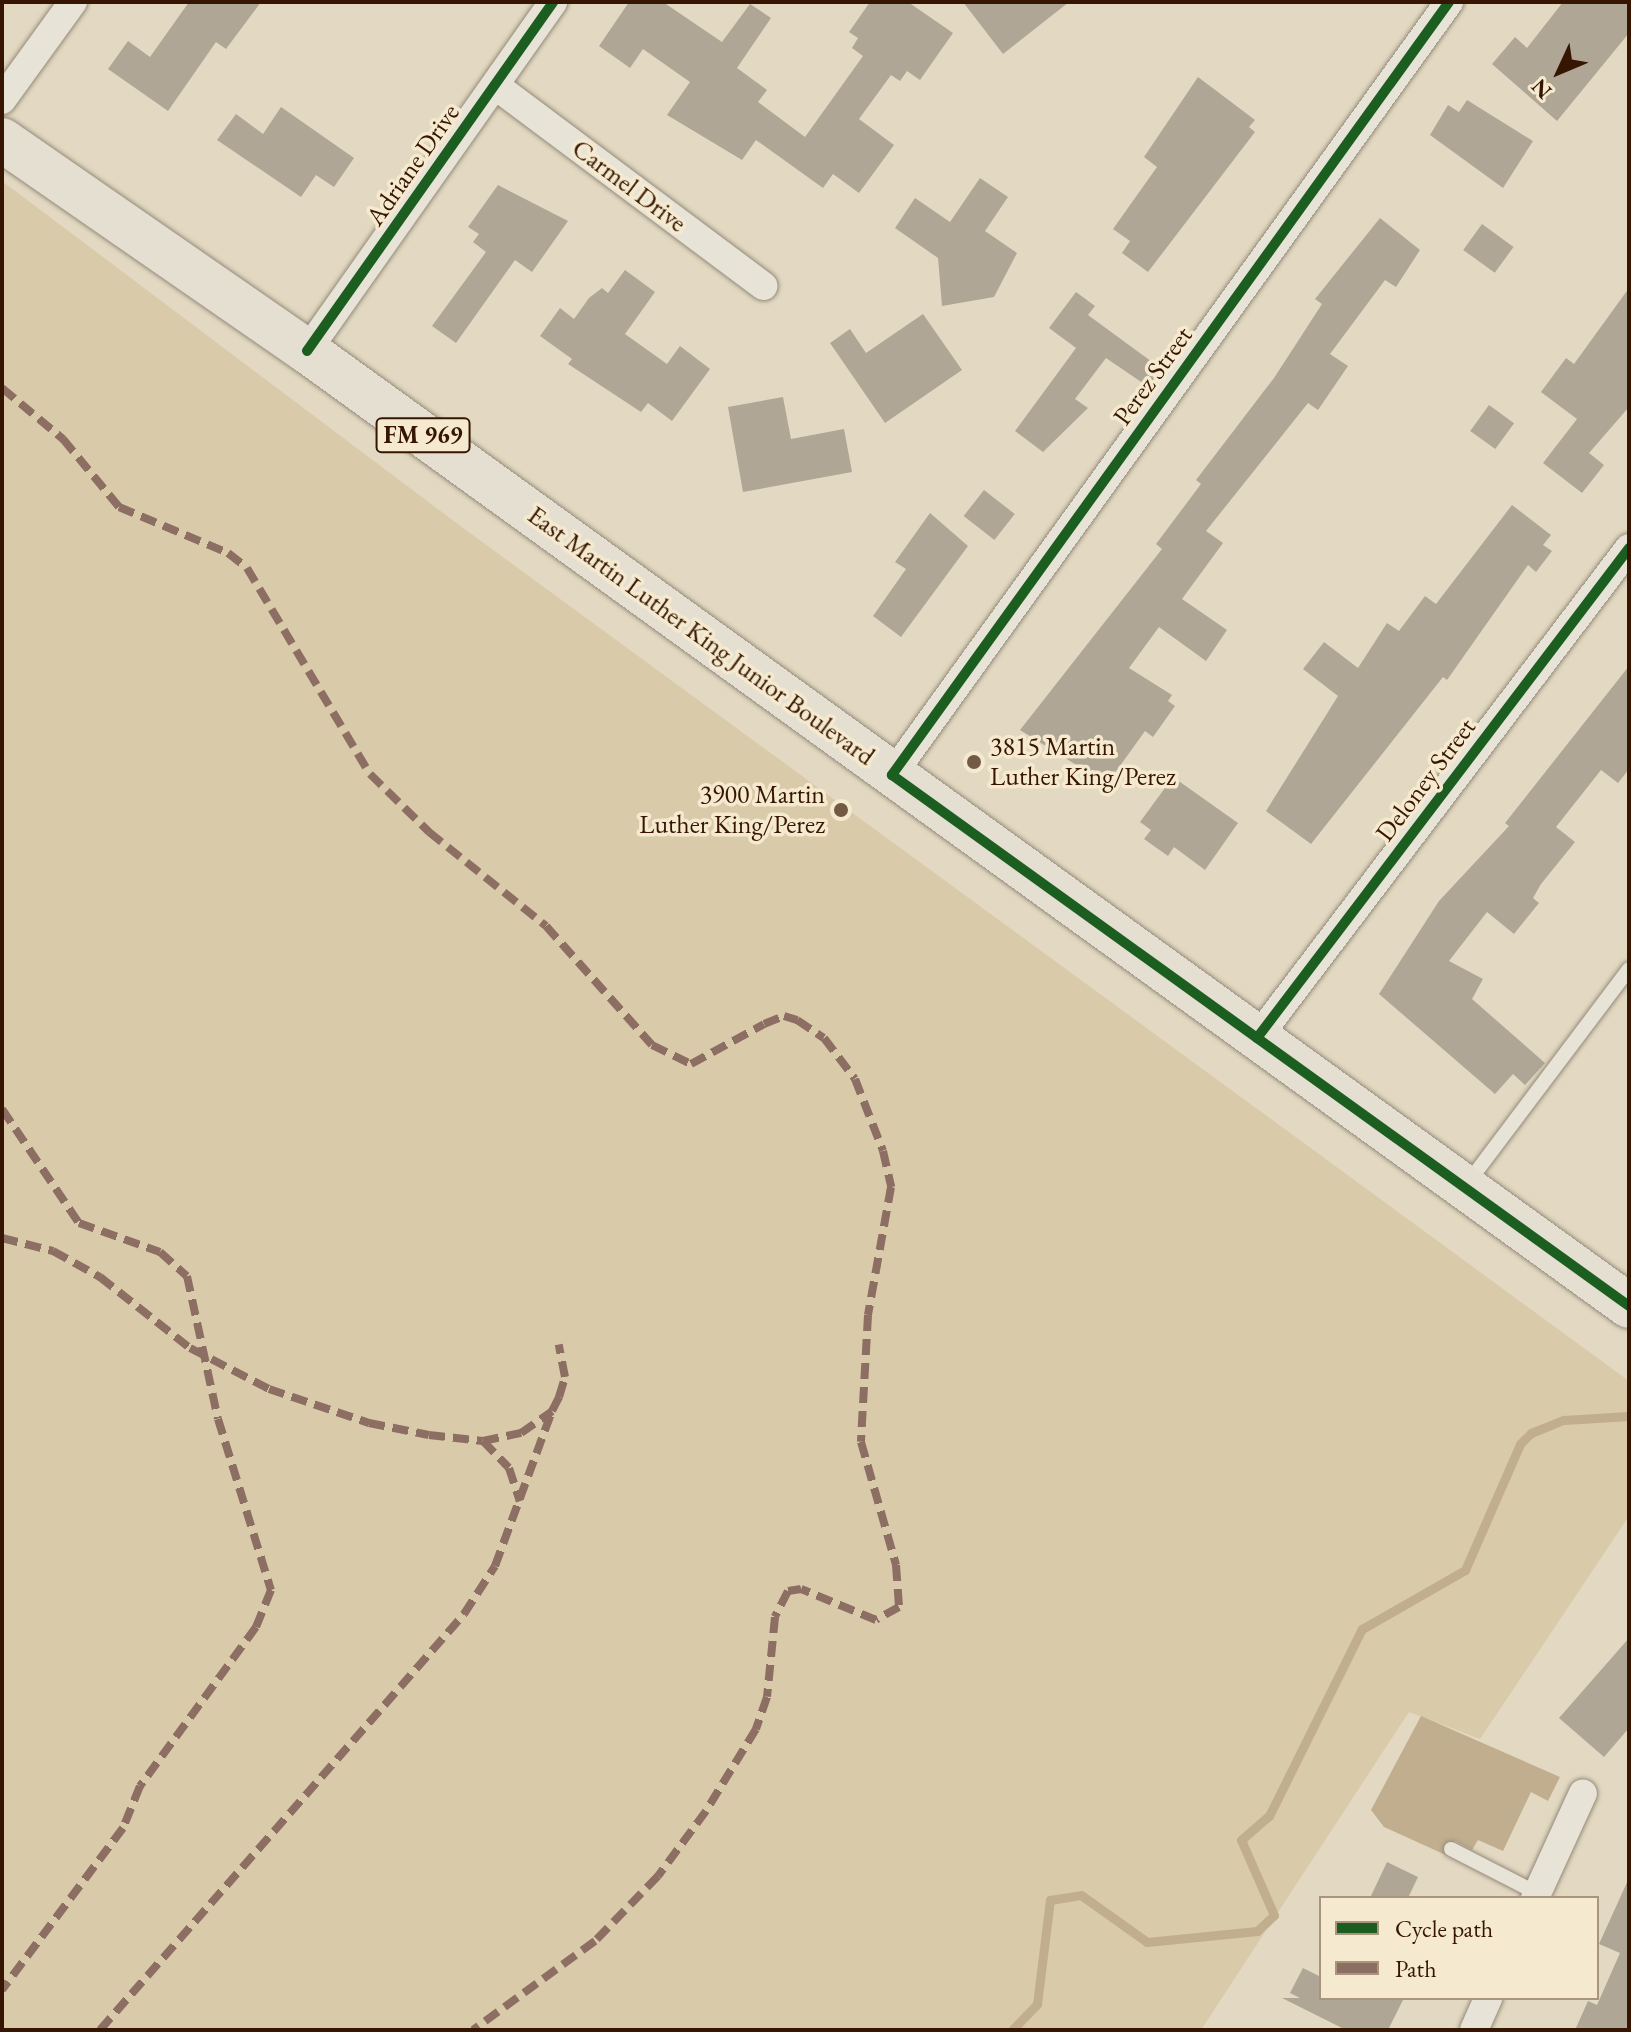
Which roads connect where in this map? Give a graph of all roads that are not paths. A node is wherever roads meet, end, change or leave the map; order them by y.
1 (73, 2) edge
2 (553, 2) edge
3 (1449, 2) edge
4 (496, 86) junction
5 (2, 100) edge
6 (2, 140) edge
7 (763, 286) dead end
8 (307, 351) junction
9 (1629, 548) edge
10 (892, 775) junction
11 (1629, 969) edge
12 (1257, 1038) junction
13 (1464, 1188) junction
14 (1629, 1306) edge
15 (1583, 1793) dead end
16 (1451, 1849) dead end
17 (1536, 1895) edge
18 (1487, 2000) edge
19 (1474, 2030) edge

1 - 5 street
2 - 4 street, Adriane Drive
3 - 10 street, Perez Street
4 - 7 street, Carmel Drive
4 - 8 street, Adriane Drive
6 - 8 main road, East Martin Luther King Junior Boulevard / FM 969
8 - 10 main road, East Martin Luther King Junior Boulevard / FM 969
9 - 12 street, Deloney Street
10 - 12 main road, East Martin Luther King Junior Boulevard / FM 969
11 - 13 lane
12 - 13 main road, East Martin Luther King Junior Boulevard / FM 969
13 - 14 main road, East Martin Luther King Junior Boulevard / FM 969
15 - 17 street
16 - 17 lane
18 - 19 street

